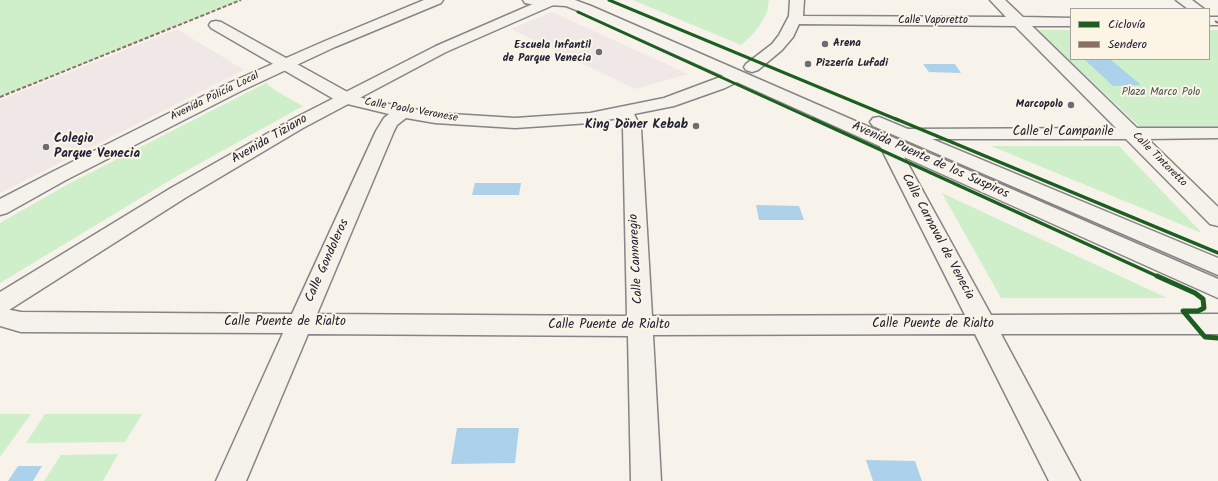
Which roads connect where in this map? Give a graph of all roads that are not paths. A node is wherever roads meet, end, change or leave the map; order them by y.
1 (436, 0) edge
2 (530, 0) edge
3 (552, 0) edge
4 (595, 0) edge
5 (797, 0) edge
6 (998, 0) edge
7 (1184, 0) edge
8 (1196, 8) edge
9 (795, 20) junction
10 (1019, 22) junction
11 (1070, 22) edge
12 (216, 25) dead end
13 (284, 64) junction
14 (744, 72) junction
15 (346, 98) junction
16 (403, 112) junction
17 (624, 112) junction
18 (1130, 132) junction
19 (1218, 133) edge
20 (897, 138) junction
21 (0, 208) edge
22 (1218, 219) edge
23 (1218, 268) edge
24 (1218, 289) edge
25 (0, 304) edge
26 (0, 317) edge
27 (300, 323) junction
28 (1218, 324) edge
29 (983, 325) junction
30 (640, 326) junction
31 (231, 481) edge
32 (646, 481) edge
33 (1065, 481) edge

1 - 13 street, Avenida Policía Local
2 - 3 street, Avenida Puente de los Suspiros
3 - 14 street, Avenida Puente de los Suspiros
3 - 15 street, Avenida Tiziano
4 - 14 street, Avenida Puente de los Suspiros
5 - 9 street
6 - 10 street, Calle Tintoretto
7 - 8 street
9 - 10 street, Calle Vaporetto
9 - 14 street, Calle Paolo Veronese
10 - 11 street, Calle Vaporetto
10 - 18 street, Calle Tintoretto
12 - 13 street, Calle Paolo Veronese
13 - 15 street, Calle Paolo Veronese
13 - 21 street, Avenida Policía Local
14 - 17 street, Calle Paolo Veronese
14 - 20 street, Avenida Puente de los Suspiros
15 - 16 street, Calle Paolo Veronese
15 - 25 street, Avenida Tiziano
16 - 17 street, Calle Paolo Veronese
16 - 27 street, Calle Gondoleros
17 - 30 street, Calle Cannaregio
18 - 19 street, Calle el Campanile
18 - 20 street, Calle el Campanile
18 - 22 street, Calle Tintoretto
20 - 23 street, Avenida Puente de los Suspiros
20 - 24 street, Avenida Puente de los Suspiros
20 - 29 street, Calle Carnaval de Venecia
26 - 27 street, Calle Puente de Rialto
27 - 30 street, Calle Puente de Rialto
27 - 31 street, Calle Gondoleros
28 - 29 street, Calle Puente de Rialto
29 - 30 street, Calle Puente de Rialto
29 - 33 street, Calle Carnaval de Venecia
30 - 32 street, Calle Cannaregio

